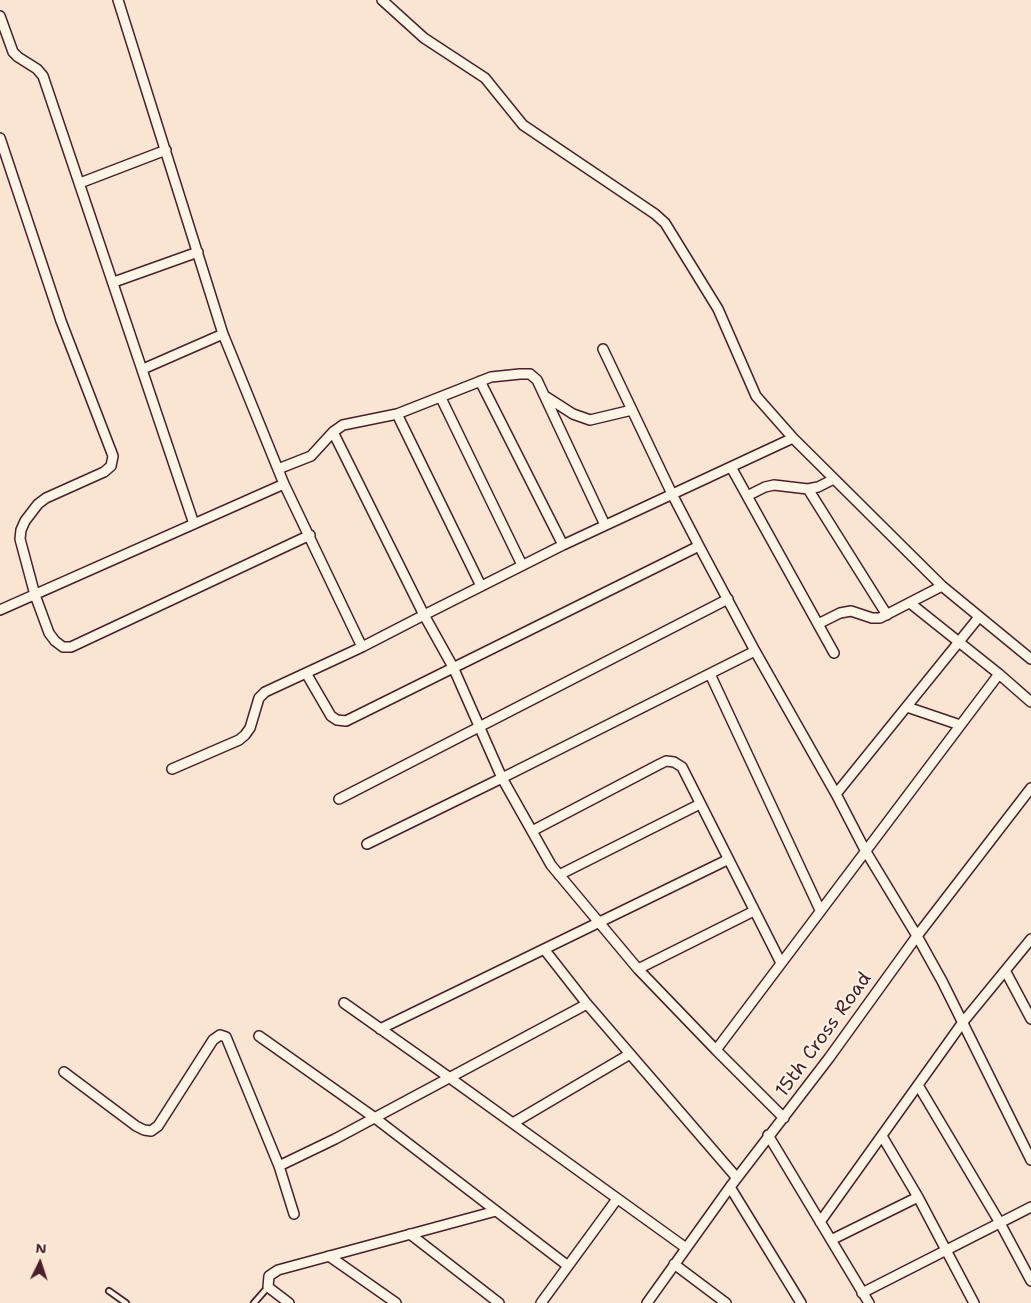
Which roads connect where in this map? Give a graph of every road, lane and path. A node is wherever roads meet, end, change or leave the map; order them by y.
1 (118, 0) edge
2 (382, 0) edge
3 (0, 16) edge
4 (0, 138) edge
5 (166, 150) junction
6 (80, 183) junction
7 (198, 252) junction
8 (114, 282) junction
9 (223, 334) junction
10 (603, 350) dead end
11 (143, 369) junction
12 (480, 381) junction
13 (544, 396) junction
14 (441, 398) junction
15 (632, 410) junction
16 (397, 414) junction
17 (333, 432) junction
18 (793, 438) junction
19 (731, 466) junction
20 (278, 469) junction
21 (834, 479) junction
22 (284, 484) junction
23 (808, 489) junction
24 (672, 494) junction
25 (748, 496) junction
26 (194, 524) junction
27 (605, 525) junction
28 (310, 535) junction
29 (563, 545) junction
30 (699, 546) junction
31 (522, 565) junction
32 (482, 586) junction
33 (942, 586) junction
34 (35, 594) junction
35 (728, 599) junction
36 (910, 603) junction
37 (0, 610) edge
38 (424, 615) junction
39 (887, 615) junction
40 (979, 617) junction
41 (818, 624) junction
42 (959, 641) junction
43 (362, 647) junction
44 (755, 651) junction
45 (834, 653) dead end
46 (1029, 655) edge
47 (453, 667) junction
48 (306, 673) junction
49 (710, 674) junction
50 (999, 674) junction
51 (1031, 702) edge
52 (907, 707) junction
53 (960, 725) junction
54 (479, 726) junction
55 (172, 769) dead end
56 (502, 778) junction
57 (1031, 788) edge
58 (836, 794) junction
59 (339, 798) dead end
60 (700, 804) junction
61 (532, 830) junction
62 (367, 844) dead end
63 (865, 850) junction
64 (727, 860) junction
65 (559, 875) junction
66 (820, 910) junction
67 (754, 911) junction
68 (599, 922) junction
69 (917, 936) junction
70 (1031, 939) edge
71 (544, 949) junction
72 (781, 963) junction
73 (638, 969) junction
74 (1006, 972) junction
75 (344, 1003) dead end
76 (587, 1004) junction
77 (1028, 1008) edge
78 (1031, 1019) edge
79 (963, 1022) junction
80 (380, 1029) junction
81 (259, 1036) dead end
82 (716, 1050) junction
83 (630, 1054) junction
84 (64, 1072) dead end
85 (450, 1078) junction
86 (918, 1085) junction
87 (375, 1118) junction
88 (784, 1118) junction
89 (513, 1123) junction
90 (768, 1136) junction
91 (882, 1136) junction
92 (1031, 1160) edge
93 (279, 1166) junction
94 (737, 1178) junction
95 (730, 1186) junction
96 (617, 1198) junction
97 (918, 1198) junction
98 (1031, 1207) edge
99 (496, 1211) junction
100 (294, 1214) dead end
101 (820, 1222) junction
102 (1000, 1222) junction
103 (410, 1234) junction
104 (831, 1240) junction
105 (686, 1248) junction
106 (945, 1250) junction
107 (329, 1256) junction
108 (674, 1264) junction
109 (568, 1266) junction
110 (1031, 1279) edge
111 (268, 1287) junction
112 (109, 1291) dead end
113 (862, 1293) junction
114 (126, 1303) edge
115 (254, 1303) edge
116 (289, 1303) edge
117 (396, 1303) edge
118 (498, 1303) edge
119 (541, 1303) edge
120 (647, 1303) edge
121 (726, 1303) edge
122 (801, 1303) edge
123 (869, 1303) edge
124 (974, 1303) edge

1 - 5 street
2 - 18 street
3 - 6 street
4 - 34 street
5 - 6 street
5 - 7 street
6 - 8 street
7 - 8 street
7 - 9 street
8 - 11 street
9 - 11 street
9 - 20 street
10 - 15 street
11 - 26 street
12 - 13 street
12 - 14 street
12 - 29 street
13 - 15 street
13 - 27 street
14 - 16 street
14 - 31 street
15 - 24 street
16 - 17 street
16 - 32 street
17 - 20 street
17 - 38 street
18 - 19 street
18 - 21 street
19 - 24 street
19 - 25 street
20 - 22 street
21 - 23 street
21 - 33 street
22 - 26 street
22 - 28 street
23 - 25 street
23 - 39 street
24 - 27 street
24 - 30 street
25 - 41 street
26 - 34 street
27 - 29 street
28 - 34 street
28 - 43 street
29 - 31 street
30 - 35 street
30 - 47 street
31 - 32 street
32 - 38 street
33 - 36 street
33 - 40 street
34 - 37 street
35 - 44 street
35 - 54 street
36 - 39 street
36 - 42 street
38 - 43 street
38 - 47 street
39 - 41 street
40 - 42 street
40 - 46 street
41 - 45 street
42 - 50 street
42 - 52 street
43 - 48 street
44 - 49 street
44 - 58 street
47 - 48 street
47 - 54 street
48 - 55 street
49 - 56 street
49 - 66 street
50 - 51 street
50 - 53 street
52 - 53 street
52 - 58 street
53 - 63 street
54 - 56 street
54 - 59 street
56 - 61 street
56 - 62 street
57 - 69 street, 15th Cross Road
58 - 63 street
60 - 61 street
60 - 64 street
60 - 65 street
61 - 65 street
63 - 66 street
63 - 69 street
64 - 67 street
64 - 68 street
65 - 68 street
66 - 72 street
67 - 72 street
67 - 73 street
68 - 71 street
68 - 73 street
69 - 79 street
69 - 88 street, 15th Cross Road
70 - 74 street
71 - 76 street
71 - 80 street
72 - 82 street
73 - 82 street
74 - 77 street
74 - 79 street
75 - 80 street
76 - 83 street
76 - 85 street
77 - 78 street
79 - 86 street
79 - 92 street
80 - 85 street
81 - 87 street
82 - 88 street
83 - 89 street
83 - 94 street
84 - 93 street
85 - 87 street
85 - 89 street
86 - 91 street
86 - 102 street
87 - 93 street
87 - 99 street
88 - 90 street, 15th Cross Road
89 - 96 street
90 - 94 street, 15th Cross Road
90 - 101 street
91 - 97 street
91 - 101 street
93 - 100 street
94 - 95 street, 15th Cross Road
95 - 105 street, 15th Cross Road
95 - 122 street
96 - 105 street
96 - 109 street
97 - 104 street
97 - 106 street
98 - 102 street
99 - 103 street
99 - 109 street
101 - 104 street
102 - 106 street
102 - 110 street
103 - 107 street
103 - 118 street
104 - 113 street
105 - 108 street, 15th Cross Road
106 - 113 street
106 - 124 street
107 - 111 street
107 - 117 street
108 - 120 street, 15th Cross Road
108 - 121 street
109 - 119 street
111 - 115 lane
111 - 116 street
112 - 114 lane
113 - 123 street

